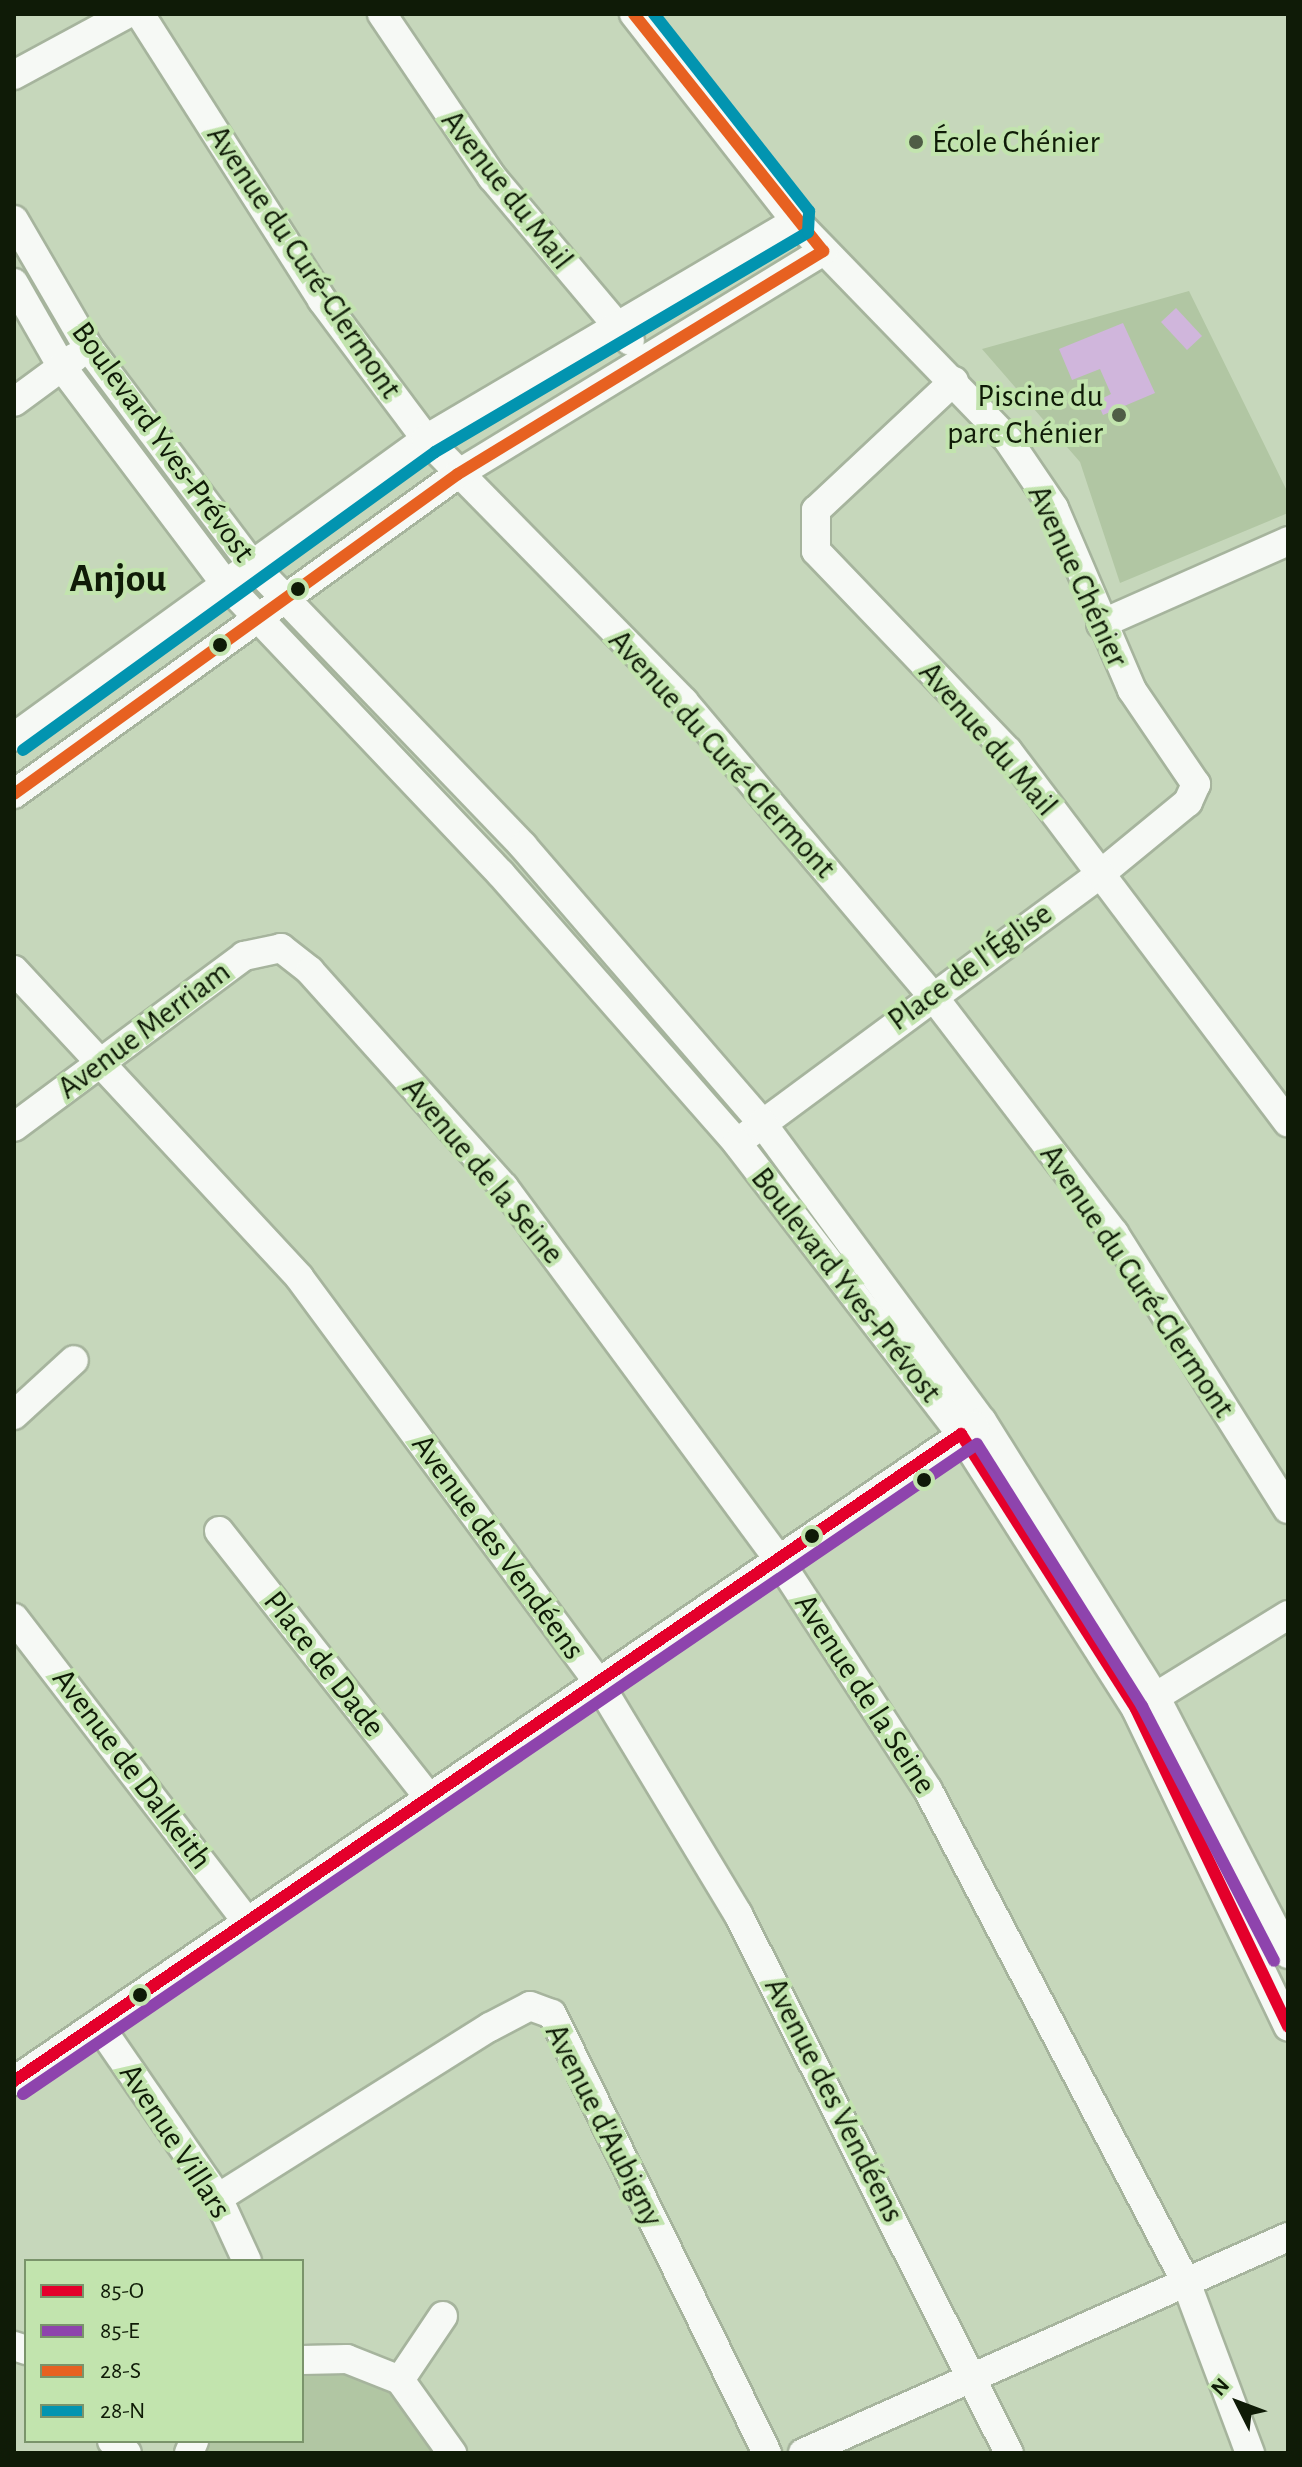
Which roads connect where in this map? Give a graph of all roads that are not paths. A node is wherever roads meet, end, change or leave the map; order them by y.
1 (127, 14) edge
2 (140, 14) edge
3 (382, 14) edge
4 (634, 14) edge
5 (14, 75) edge
6 (14, 220) edge
7 (796, 221) junction
8 (823, 251) junction
9 (14, 283) edge
10 (619, 329) junction
11 (88, 347) junction
12 (644, 357) junction
13 (62, 367) junction
14 (954, 381) junction
15 (14, 402) edge
16 (426, 439) junction
17 (458, 474) junction
18 (1288, 541) edge
19 (250, 562) junction
20 (223, 581) junction
21 (280, 597) junction
22 (254, 615) junction
23 (1101, 624) junction
24 (14, 737) edge
25 (1196, 784) joint
26 (14, 794) edge
27 (531, 856) junction
28 (1099, 875) junction
29 (506, 880) junction
30 (281, 948) joint
31 (14, 970) edge
32 (932, 995) junction
33 (105, 1060) junction
34 (1288, 1122) edge
35 (762, 1123) junction
36 (14, 1127) edge
37 (737, 1143) junction
38 (74, 1360) dead end
39 (14, 1415) edge
40 (972, 1428) junction
41 (1288, 1509) edge
42 (219, 1531) dead end
43 (778, 1559) junction
44 (1288, 1615) edge
45 (14, 1618) edge
46 (598, 1682) junction
47 (1146, 1703) junction
48 (429, 1798) junction
49 (247, 1922) junction
50 (1288, 1954) edge
51 (98, 2024) junction
52 (1288, 2026) edge
53 (14, 2081) edge
54 (218, 2198) junction
55 (1288, 2237) edge
56 (246, 2259) edge
57 (1186, 2282) junction
58 (443, 2316) dead end
59 (304, 2360) edge
60 (976, 2377) junction
61 (400, 2380) junction
62 (452, 2453) edge
63 (767, 2453) edge
64 (803, 2453) edge
65 (1009, 2453) edge
66 (1250, 2453) edge

1 - 5 street
2 - 16 street, Avenue du Curé-Clermont
3 - 10 street, Avenue du Mail
4 - 7 street, Avenue Chénier
6 - 11 street, Boulevard Yves-Prévost
7 - 8 street, Avenue Chénier
7 - 10 street
8 - 12 street
8 - 14 street, Avenue Chénier
9 - 13 street, Boulevard Yves-Prévost
10 - 12 street, Avenue du Mail
10 - 16 street
11 - 13 street
11 - 19 street, Boulevard Yves-Prévost
12 - 17 street
13 - 15 street
13 - 20 street, Boulevard Yves-Prévost
14 - 23 street, Avenue Chénier
14 - 28 street, Avenue du Mail
16 - 17 street, Avenue du Curé-Clermont
16 - 19 street
17 - 21 street
17 - 32 street, Avenue du Curé-Clermont
18 - 23 street
19 - 20 street
19 - 21 street, Boulevard Yves-Prévost
20 - 22 street, Boulevard Yves-Prévost
20 - 24 street
21 - 22 street
21 - 27 street, Boulevard Yves-Prévost
22 - 26 street
22 - 29 street, Boulevard Yves-Prévost
23 - 25 street, Avenue Chénier
25 - 28 street, Place de l'Église
27 - 29 street
27 - 35 street, Boulevard Yves-Prévost
28 - 32 street, Place de l'Église
28 - 34 street, Avenue du Mail
29 - 37 street, Boulevard Yves-Prévost
30 - 33 street, Avenue Merriam
30 - 43 street, Avenue de la Seine
31 - 33 street, Avenue des Vendéens
32 - 35 street, Place de l'Église
32 - 41 street, Avenue du Curé-Clermont
33 - 36 street, Avenue Merriam
33 - 46 street, Avenue des Vendéens
35 - 37 street, Place de l'Église
35 - 40 street, Boulevard Yves-Prévost
37 - 40 street, Boulevard Yves-Prévost
38 - 39 street
40 - 43 street
40 - 47 street, Boulevard Yves-Prévost
42 - 48 street, Place de Dade
43 - 46 street
43 - 57 street, Avenue de la Seine
44 - 47 street
45 - 49 street, Avenue de Dalkeith
46 - 48 street
46 - 60 street, Avenue des Vendéens
47 - 50 street, Boulevard Yves-Prévost
47 - 52 street, Boulevard Yves-Prévost
48 - 49 street
49 - 51 street
51 - 53 street
51 - 54 street, Avenue Villars
54 - 56 street, Avenue Villars
54 - 63 street, Avenue d'Aubigny
55 - 57 street
57 - 60 street
57 - 66 street, Avenue de la Seine
58 - 61 street
59 - 61 street
60 - 64 street
60 - 65 street, Avenue des Vendéens
61 - 62 street

